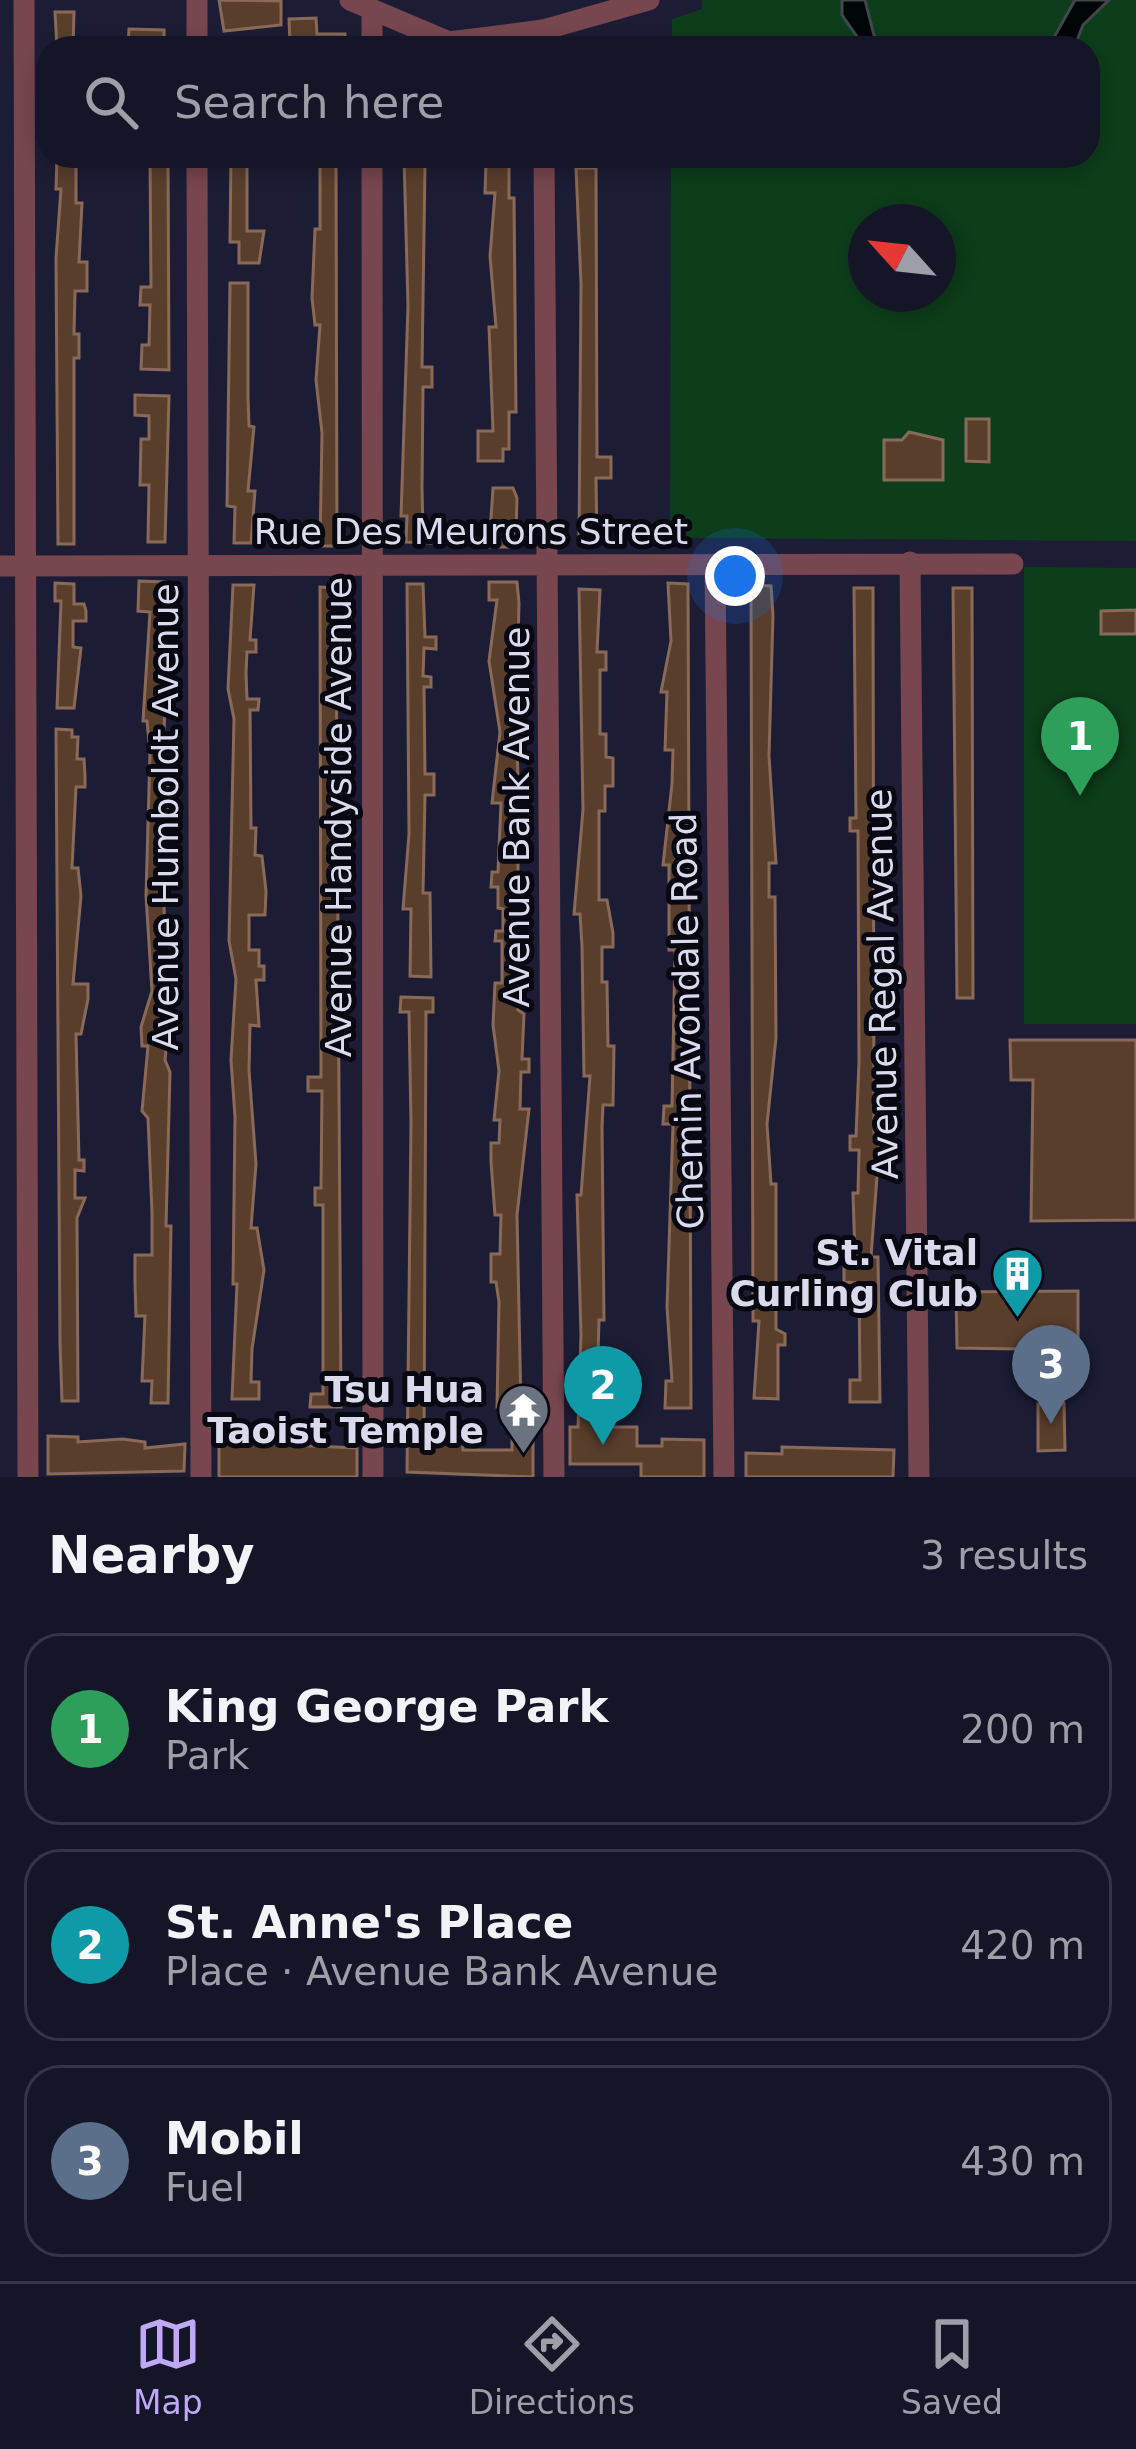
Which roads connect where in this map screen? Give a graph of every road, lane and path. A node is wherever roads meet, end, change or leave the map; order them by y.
1 (24, 0) edge
2 (197, 0) edge
3 (350, 0) edge
4 (650, 0) edge
5 (372, 11) junction
6 (197, 36) edge
7 (372, 36) edge
8 (434, 36) edge
9 (551, 36) edge
10 (197, 168) edge
11 (372, 168) edge
12 (544, 168) edge
13 (548, 562) junction
14 (910, 562) junction
15 (197, 564) junction
16 (370, 564) junction
17 (716, 564) junction
18 (1013, 564) dead end
19 (0, 566) edge
20 (28, 567) junction
21 (28, 1477) edge
22 (201, 1477) edge
23 (373, 1477) edge
24 (554, 1477) edge
25 (724, 1477) edge
26 (920, 1477) edge

1 - 20 street
2 - 6 street
3 - 5 street
4 - 9 street
5 - 7 street
5 - 8 street
10 - 15 street, Avenue Humboldt Avenue
11 - 16 street, Avenue Handyside Avenue
12 - 13 street, Avenue Bank Avenue
13 - 16 street, Rue Des Meurons Street
13 - 17 street, Rue Des Meurons Street
13 - 24 street, Avenue Bank Avenue
14 - 17 street, Rue Des Meurons Street
14 - 18 street, Rue Des Meurons Street
14 - 26 street, Avenue Regal Avenue
15 - 16 street, Rue Des Meurons Street
15 - 20 street, Rue Des Meurons Street
15 - 22 street, Avenue Humboldt Avenue
16 - 23 street, Avenue Handyside Avenue
17 - 25 street, Chemin Avondale Road
19 - 20 street, Rue Des Meurons Street
20 - 21 street

